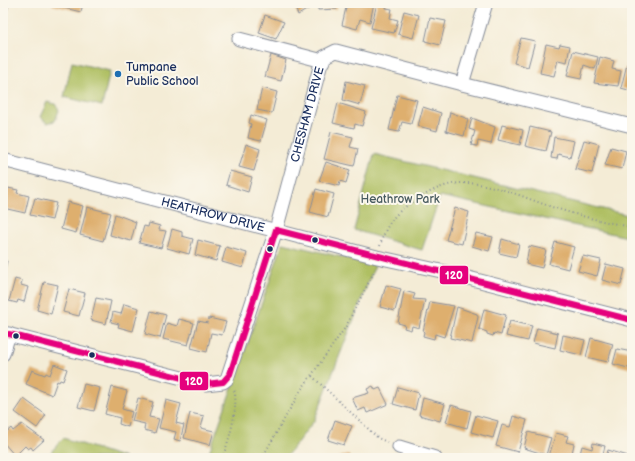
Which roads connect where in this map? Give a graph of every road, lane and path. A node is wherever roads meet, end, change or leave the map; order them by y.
1 (486, 3) edge
2 (239, 39) dead end
3 (323, 60) junction
4 (462, 84) junction
5 (632, 126) edge
6 (3, 160) edge
7 (276, 230) junction
8 (632, 320) edge
9 (6, 334) edge
10 (3, 354) edge
11 (312, 376) dead end
12 (225, 380) junction
13 (399, 447) joint
14 (222, 458) edge
15 (435, 458) edge

1 - 4 street
2 - 3 street
3 - 4 street, CHESHAM DRIVE
3 - 7 street, CHESHAM DRIVE
4 - 5 street, CHESHAM DRIVE
6 - 7 street, HEATHROW DRIVE
7 - 8 street, HEATHROW DRIVE
7 - 12 street, CHESHAM DRIVE
9 - 10 street
9 - 12 street
11 - 13 path
12 - 14 path
13 - 15 street

